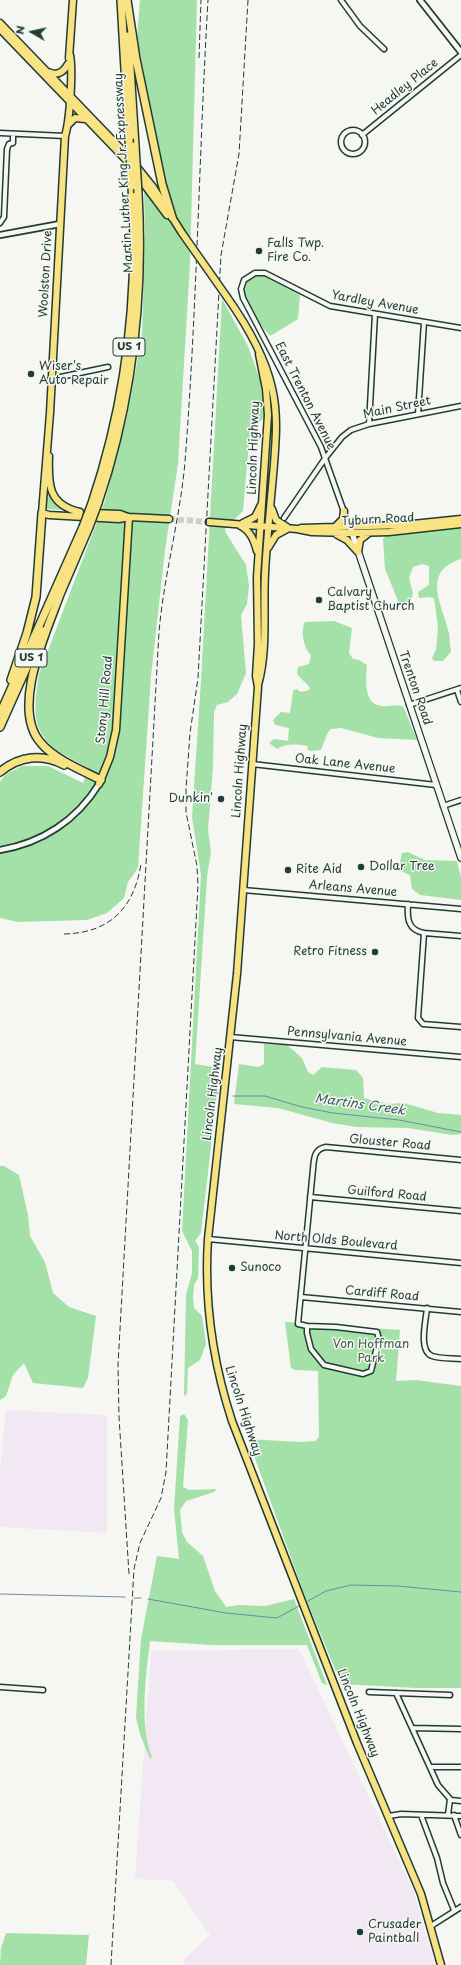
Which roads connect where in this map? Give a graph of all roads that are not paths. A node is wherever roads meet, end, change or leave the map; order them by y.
1 (73, 0) edge
2 (121, 0) edge
3 (127, 0) edge
4 (341, 0) edge
5 (420, 0) edge
6 (0, 23) edge
7 (0, 29) edge
8 (384, 48) dead end
9 (461, 52) edge
10 (70, 55) junction
11 (461, 55) edge
12 (68, 64) junction
13 (46, 71) junction
14 (68, 96) junction
15 (87, 120) junction
16 (67, 128) junction
17 (0, 133) edge
18 (13, 134) junction
19 (362, 134) junction
20 (65, 136) junction
21 (172, 217) junction
22 (0, 223) edge
23 (60, 224) junction
24 (182, 233) junction
25 (0, 235) edge
26 (246, 278) joint
27 (375, 314) junction
28 (424, 322) junction
29 (461, 328) edge
30 (259, 354) junction
31 (108, 367) dead end
32 (51, 379) junction
33 (461, 406) edge
34 (50, 413) junction
35 (418, 414) junction
36 (369, 424) junction
37 (326, 457) junction
38 (263, 500) junction
39 (95, 503) junction
40 (271, 505) junction
41 (344, 509) junction
42 (80, 512) junction
43 (42, 513) junction
44 (129, 517) junction
45 (284, 518) dead end
46 (169, 519) tunnel mouth
47 (461, 519) edge
48 (209, 522) tunnel mouth
49 (238, 524) junction
50 (461, 524) edge
51 (261, 526) junction
52 (335, 526) junction
53 (349, 526) junction
54 (86, 527) junction
55 (268, 527) junction
56 (290, 528) junction
57 (297, 529) junction
58 (330, 533) junction
59 (352, 533) junction
60 (369, 533) junction
61 (358, 552) junction
62 (267, 553) junction
63 (258, 557) junction
64 (62, 588) junction
65 (258, 688) junction
66 (459, 689) edge
67 (461, 702) edge
68 (409, 705) junction
69 (0, 712) edge
70 (0, 727) edge
71 (252, 764) junction
72 (0, 772) edge
73 (100, 782) junction
74 (436, 785) junction
75 (461, 800) edge
76 (444, 806) junction
77 (0, 850) edge
78 (461, 858) edge
79 (243, 890) junction
80 (408, 904) junction
81 (461, 909) edge
82 (424, 934) junction
83 (461, 936) edge
84 (461, 1027) edge
85 (230, 1038) junction
86 (461, 1057) edge
87 (461, 1160) edge
88 (310, 1197) junction
89 (461, 1211) edge
90 (208, 1239) junction
91 (306, 1248) junction
92 (461, 1263) edge
93 (301, 1297) junction
94 (427, 1308) junction
95 (461, 1312) edge
96 (308, 1326) junction
97 (461, 1359) edge
98 (0, 1688) edge
99 (44, 1690) dead end
100 (368, 1692) dead end
101 (396, 1693) junction
102 (450, 1695) dead end
103 (412, 1728) junction
104 (461, 1730) edge
105 (430, 1766) junction
106 (461, 1767) edge
107 (450, 1799) junction
108 (461, 1801) edge
109 (421, 1815) junction
110 (448, 1815) junction
111 (454, 1815) junction
112 (389, 1816) junction
113 (461, 1816) edge
114 (461, 1835) edge
115 (461, 1907) edge
116 (454, 1910) junction
117 (431, 1926) junction
118 (441, 1965) edge

1 - 10 main road
2 - 39 highway, Martin Luther King Jr. Expressway / US 1, bridge
3 - 21 highway
3 - 39 highway, Martin Luther King Jr. Expressway / US 1, bridge
4 - 8 street
5 - 9 street
6 - 13 main road
7 - 14 main road
10 - 12 main road
10 - 14 main road
11 - 19 street, Headley Place
12 - 13 main road
12 - 14 main road
13 - 14 main road
14 - 15 main road, Lincoln Highway
14 - 16 main road, Woolston Drive
14 - 20 main road, Woolston Drive
14 - 21 main road, Lincoln Highway
15 - 16 main road
15 - 24 main road, Lincoln Highway
16 - 20 main road, Woolston Drive
17 - 18 street
18 - 20 street
18 - 22 street
19 - 19 street
20 - 23 main road, Woolston Drive
21 - 24 main road, Lincoln Highway
23 - 25 street
23 - 32 main road, Woolston Drive
24 - 30 main road, Lincoln Highway, bridge
26 - 27 street, Yardley Avenue
26 - 37 street, East Trenton Avenue
27 - 28 street, Yardley Avenue
27 - 36 street
28 - 29 street, Yardley Avenue
28 - 35 street
30 - 38 main road, Lincoln Highway
30 - 40 main road, Lincoln Highway
31 - 32 street
32 - 34 main road, Woolston Drive
33 - 35 street, Main Street
34 - 42 main road, Woolston Drive
34 - 43 main road, Woolston Drive
35 - 36 street, Main Street
36 - 37 street, Main Street
37 - 41 street, East Trenton Avenue
37 - 45 street, Main Street
38 - 49 main road
38 - 51 main road, Lincoln Highway
39 - 54 highway, Martin Luther King Jr. Expressway / US 1, bridge
40 - 55 main road, Lincoln Highway
40 - 56 main road
41 - 52 main road
41 - 53 street, East Trenton Avenue
42 - 43 main road, Woolston Drive
42 - 44 main road, Woolston Drive
43 - 44 main road, Woolston Drive
43 - 69 highway
44 - 46 main road, Woolston Drive
44 - 73 main road, Stony Hill Road
47 - 53 main road, Tyburn Road
48 - 49 main road
49 - 51 main road
49 - 63 main road
50 - 60 main road, Tyburn Road
51 - 55 main road, Tyburn Road
51 - 63 main road, Lincoln Highway
52 - 53 main road, Tyburn Road
52 - 57 main road, Tyburn Road
53 - 59 main road, Trenton Road
54 - 64 highway, Martin Luther King Jr. Expressway / US 1
54 - 69 highway, Martin Luther King Jr. Expressway / US 1
55 - 56 main road, Tyburn Road
55 - 62 main road, Lincoln Highway
56 - 57 main road, Tyburn Road
56 - 62 main road
57 - 58 main road, Tyburn Road
58 - 59 main road, Tyburn Road
58 - 61 main road
59 - 60 main road, Tyburn Road
59 - 61 main road, Trenton Road
60 - 61 main road
61 - 68 main road, Trenton Road
62 - 65 main road, Lincoln Highway
63 - 65 main road, Lincoln Highway
64 - 70 highway, Martin Luther King Jr. Expressway / US 1
64 - 73 highway
65 - 71 main road, Lincoln Highway
66 - 67 street
66 - 68 street
68 - 74 main road, Trenton Road
71 - 74 street, Oak Lane Avenue
71 - 79 main road, Lincoln Highway
72 - 73 highway
73 - 77 street, Stony Hill Road
74 - 76 main road, Trenton Road
75 - 76 street
76 - 78 main road, Trenton Road
79 - 80 street, Arleans Avenue
79 - 85 main road, Lincoln Highway
80 - 81 street, Arleans Avenue
80 - 82 street
82 - 83 street
82 - 84 street
85 - 86 street, Pennsylvania Avenue
85 - 90 main road, Lincoln Highway
87 - 88 street, Glouster Road
88 - 89 street, Guilford Road
88 - 91 street
90 - 91 street, North Olds Boulevard
90 - 112 main road, Lincoln Highway
91 - 92 street, North Olds Boulevard
91 - 93 street
93 - 94 street, Cardiff Road
93 - 96 street
94 - 95 street, Cardiff Road
94 - 97 street
96 - 96 street
98 - 99 street
100 - 101 street
101 - 102 street
101 - 103 street
103 - 104 street
103 - 105 street
105 - 106 street
105 - 107 street
107 - 108 street
107 - 110 street
109 - 110 street
109 - 112 street
109 - 116 street
110 - 111 street
111 - 113 street
111 - 114 street
112 - 117 main road, Lincoln Highway
115 - 116 street
116 - 117 street
117 - 118 main road, Lincoln Highway

